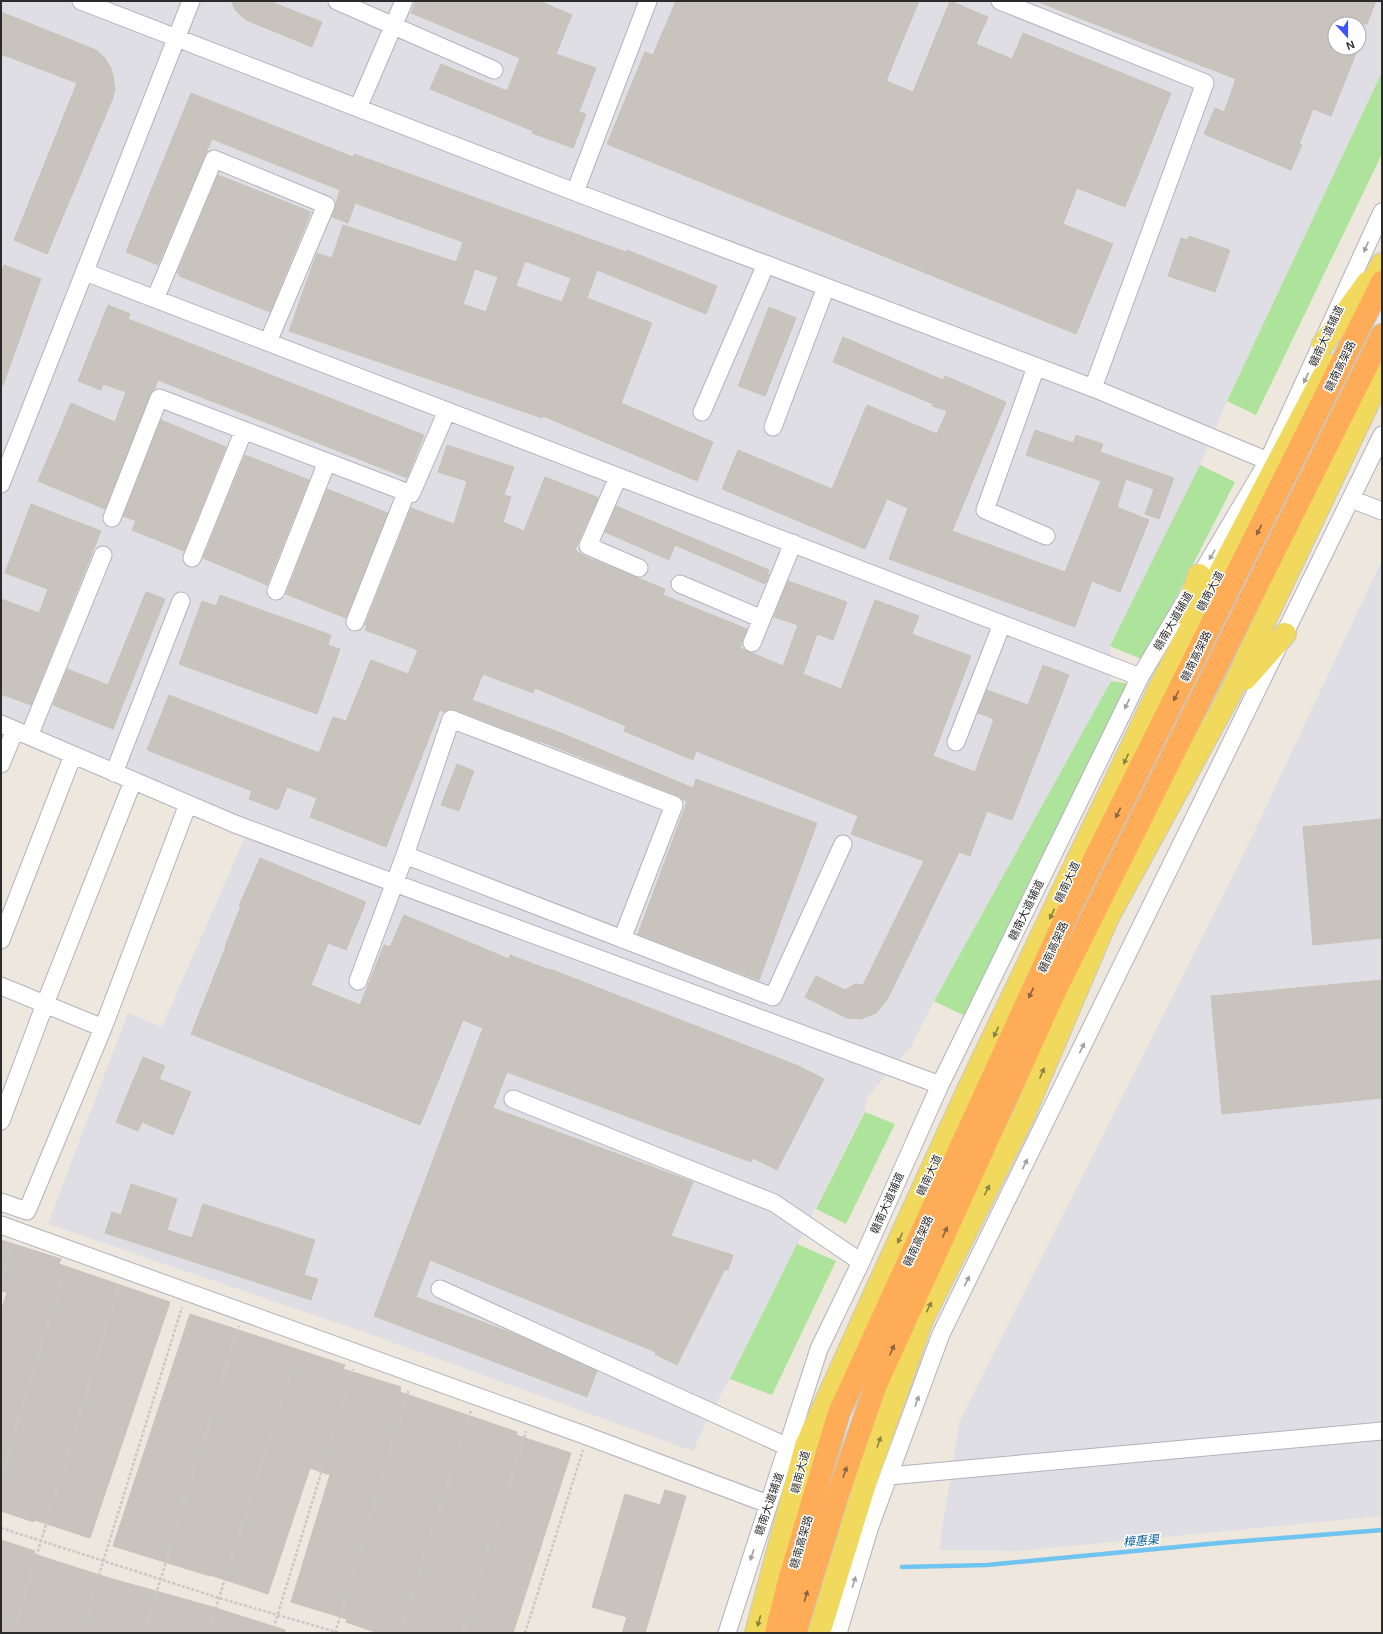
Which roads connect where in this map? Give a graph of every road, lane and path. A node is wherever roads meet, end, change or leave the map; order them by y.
1 (81, 1) edge
2 (191, 1) edge
3 (337, 1) edge
4 (404, 1) edge
5 (648, 1) edge
6 (1000, 1) edge
7 (394, 25) junction
8 (177, 37) junction
9 (494, 70) dead end
10 (358, 108) junction
11 (575, 192) junction
12 (1382, 212) edge
13 (766, 264) junction
14 (1382, 264) edge
15 (85, 272) junction
16 (1382, 282) edge
17 (826, 287) junction
18 (155, 299) junction
19 (1382, 335) edge
20 (268, 342) junction
21 (1322, 344) junction
22 (1036, 367) junction
23 (1382, 374) edge
24 (1093, 388) junction
25 (447, 411) junction
26 (702, 412) dead end
27 (773, 427) dead end
28 (244, 430) junction
29 (1382, 434) edge
30 (1268, 461) junction
31 (327, 462) junction
32 (618, 477) junction
33 (1, 484) edge
34 (406, 493) junction
35 (1351, 499) junction
36 (1382, 511) edge
37 (112, 518) dead end
38 (1046, 536) dead end
39 (793, 543) junction
40 (103, 555) dead end
41 (192, 558) dead end
42 (639, 568) dead end
43 (1200, 575) junction
44 (680, 584) dead end
45 (276, 591) dead end
46 (181, 601) dead end
47 (762, 619) junction
48 (355, 622) dead end
49 (1002, 624) junction
50 (1285, 634) junction
51 (752, 643) dead end
52 (1140, 677) junction
53 (1162, 683) junction
54 (1228, 698) junction
55 (15, 730) edge
56 (956, 742) dead end
57 (73, 755) junction
58 (1, 764) edge
59 (114, 773) junction
60 (133, 781) junction
61 (188, 804) junction
62 (843, 844) dead end
63 (405, 855) junction
64 (395, 884) junction
65 (622, 939) junction
66 (1, 940) edge
67 (358, 981) dead end
68 (1, 986) edge
69 (45, 1004) junction
70 (103, 1028) junction
71 (940, 1085) junction
72 (513, 1099) dead end
73 (1, 1121) edge
74 (1, 1202) edge
75 (9, 1227) edge
76 (71, 1250) junction
77 (861, 1262) junction
78 (123, 1269) junction
79 (1, 1280) edge
80 (440, 1289) dead end
81 (186, 1291) junction
82 (243, 1312) junction
83 (302, 1333) junction
84 (358, 1353) junction
85 (414, 1374) junction
86 (476, 1396) junction
87 (531, 1416) junction
88 (1382, 1431) edge
89 (587, 1436) junction
90 (788, 1447) junction
91 (889, 1476) junction
92 (1, 1479) edge
93 (768, 1504) junction
94 (1, 1528) edge
95 (860, 1531) junction
96 (42, 1540) junction
97 (103, 1561) junction
98 (161, 1579) junction
99 (219, 1598) junction
100 (277, 1615) junction
101 (335, 1632) edge
102 (13, 1633) edge
103 (81, 1633) edge
104 (144, 1633) edge
105 (208, 1633) edge
106 (272, 1633) edge
107 (340, 1633) edge
108 (400, 1633) edge
109 (462, 1633) edge
110 (525, 1633) edge
111 (727, 1633) edge
112 (756, 1633) edge
113 (776, 1633) edge
114 (795, 1633) edge
115 (819, 1633) edge
116 (838, 1633) edge

1 - 8 street
2 - 8 street
3 - 7 street
4 - 7 street
5 - 11 street
6 - 24 street
7 - 9 street
7 - 10 street
8 - 10 street
8 - 15 street
10 - 11 street
11 - 13 street
12 -> 21 street, 赣南大道辅道
13 - 17 street
13 - 26 street
14 - 21 main road
14 - 53 main road, 赣南大道
15 - 18 street
15 - 33 street
16 -> 113 highway, 赣南高架路
17 - 22 street
17 - 27 street
18 - 20 street
18 - 20 street
114 -> 19 highway, 赣南高架路
20 - 25 street
21 -> 30 street, 赣南大道辅道
22 - 24 street
22 - 38 street
23 - 54 main road
24 - 30 street
25 - 32 street
25 - 34 street
28 - 31 street
28 - 37 street
28 - 41 street
29 - 35 street
30 -> 43 street, 赣南大道辅道
31 - 34 street
31 - 45 street
32 - 39 street
32 - 42 street
34 - 48 street
35 - 36 street
35 - 50 street
39 - 47 street
39 - 49 street
40 - 55 street
43 - 52 street, 赣南大道辅道
43 - 53 main road
44 - 47 street
46 - 59 street
47 - 51 street
49 - 52 street
49 - 56 street
50 - 54 main road
91 -> 50 street
52 -> 71 street, 赣南大道辅道
53 -> 112 main road, 赣南大道
95 -> 54 main road
55 - 57 street
55 - 58 street
57 - 59 street
57 - 66 street
59 - 60 street
60 - 61 street
60 - 69 street
61 - 64 street
61 - 70 street
62 - 65 street
63 - 64 street
63 - 65 street
63 - 65 street
64 - 67 street
64 - 71 street
68 - 69 street
69 - 70 street
69 - 73 street
70 - 74 street
71 - 77 street, 赣南大道辅道
72 - 77 street
75 - 76 street
75 - 79 path
76 - 78 street
76 - 92 path
77 - 90 street, 赣南大道辅道
78 - 81 street
78 - 96 path
80 - 90 street
81 - 82 street
81 - 97 path
82 - 83 street
82 - 98 path
83 - 84 street
83 - 99 path
84 - 85 street
84 - 100 path
85 - 86 street
85 - 101 path
86 - 87 street
86 - 108 path
87 - 89 street
87 - 109 path
88 - 91 street
89 - 93 street
89 - 110 path
90 - 93 street, 赣南大道辅道
91 - 95 street
93 -> 111 street, 赣南大道辅道
94 - 96 path
95 - 115 main road
116 -> 95 street
96 - 97 path
96 - 102 path
97 - 98 path
97 - 103 path
98 - 99 path
98 - 104 path
99 - 100 path
99 - 105 path
100 - 101 path
100 - 106 path
101 - 107 path

